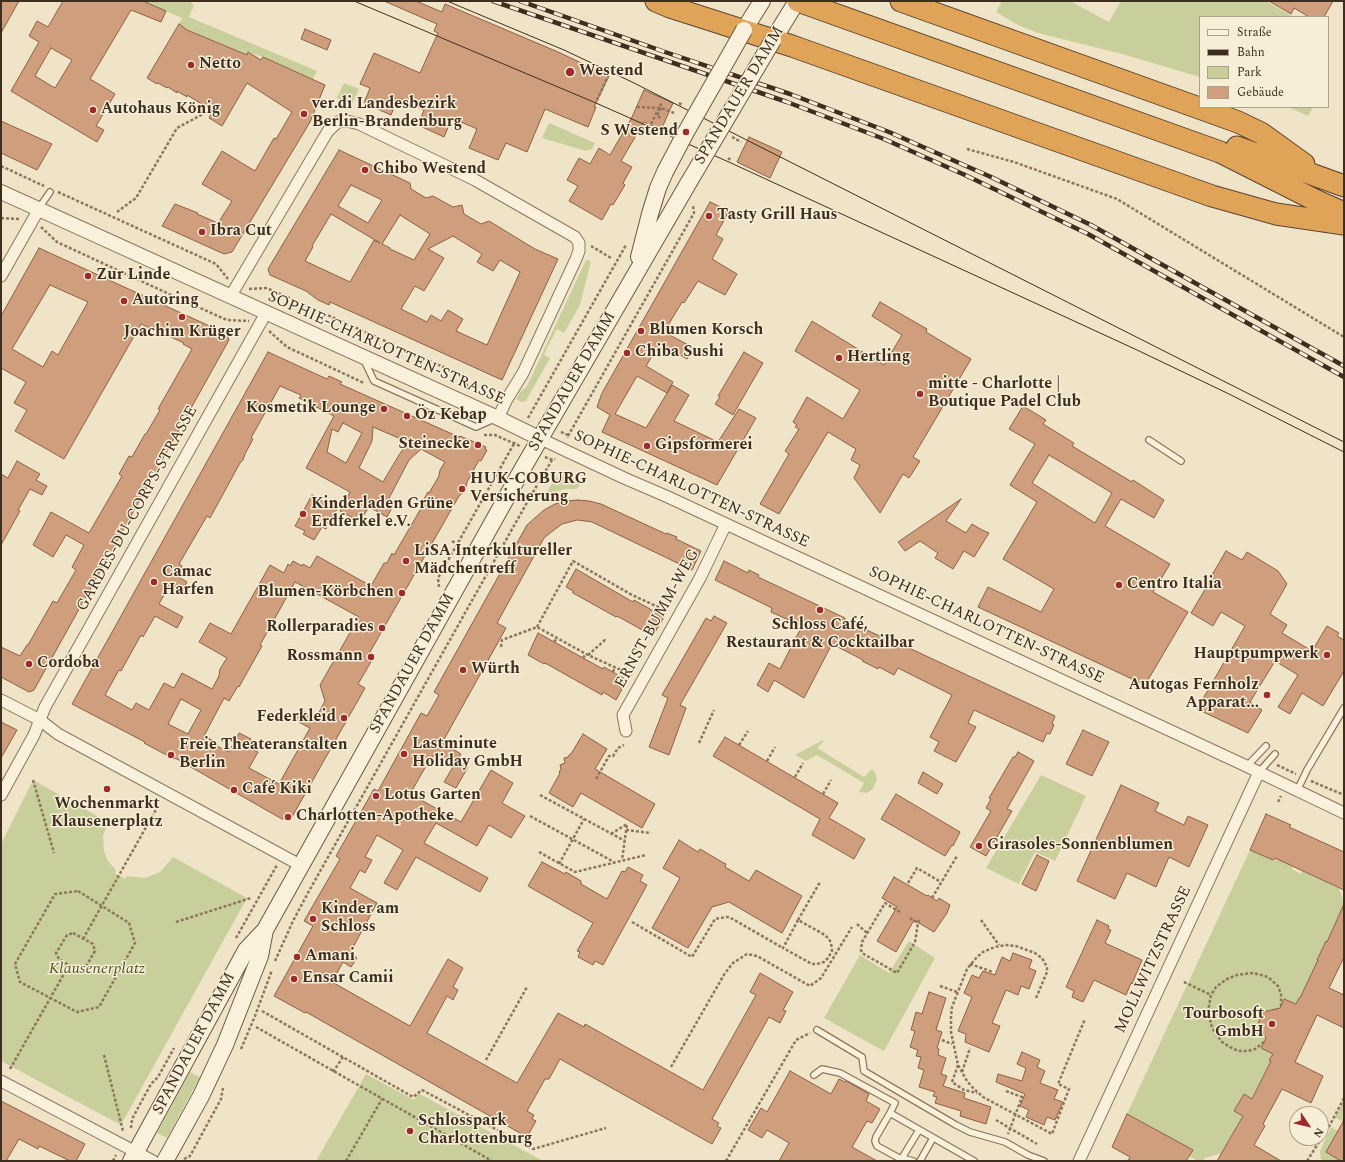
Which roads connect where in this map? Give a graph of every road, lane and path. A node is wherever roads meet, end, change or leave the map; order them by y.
1 (656, 1) edge
2 (762, 1) edge
3 (797, 1) edge
4 (831, 1) edge
5 (901, 1) edge
6 (744, 30) junction
7 (773, 40) junction
8 (608, 76) dead end
9 (597, 100) dead end
10 (638, 102) dead end
11 (662, 102) dead end
12 (641, 106) junction
13 (636, 107) dead end
14 (661, 108) junction
15 (1199, 108) edge
16 (1199, 108) edge
17 (674, 113) dead end
18 (203, 114) dead end
19 (655, 115) junction
20 (651, 124) dead end
21 (736, 139) dead end
22 (741, 142) dead end
23 (967, 149) dead end
24 (728, 158) dead end
25 (732, 161) dead end
26 (1, 166) edge
27 (1324, 179) junction
28 (689, 182) junction
29 (1344, 186) edge
30 (49, 189) junction
31 (1, 192) edge
32 (38, 209) junction
33 (117, 212) dead end
34 (1344, 212) edge
35 (1, 218) edge
36 (24, 219) dead end
37 (1344, 224) edge
38 (36, 225) dead end
39 (628, 239) dead end
40 (590, 246) dead end
41 (611, 258) dead end
42 (635, 274) junction
43 (1, 276) edge
44 (228, 279) dead end
45 (250, 289) dead end
46 (230, 297) junction
47 (266, 313) junction
48 (250, 321) dead end
49 (1344, 337) edge
50 (476, 392) dead end
51 (536, 405) dead end
52 (498, 418) junction
53 (577, 420) dead end
54 (541, 439) junction
55 (1149, 440) dead end
56 (504, 460) dead end
57 (1181, 461) dead end
58 (544, 474) dead end
59 (726, 524) junction
60 (452, 541) dead end
61 (458, 544) junction
62 (438, 578) dead end
63 (672, 613) dead end
64 (536, 627) junction
65 (556, 638) junction
66 (607, 641) dead end
67 (554, 642) dead end
68 (501, 647) dead end
69 (587, 654) junction
70 (583, 658) dead end
71 (615, 667) junction
72 (613, 672) dead end
73 (636, 677) dead end
74 (1, 700) edge
75 (1344, 708) edge
76 (714, 710) dead end
77 (40, 720) junction
78 (626, 731) dead end
79 (748, 731) dead end
80 (698, 742) dead end
81 (624, 745) dead end
82 (739, 745) dead end
83 (1266, 746) dead end
84 (775, 747) dead end
85 (1275, 754) dead end
86 (767, 761) dead end
87 (803, 764) dead end
88 (1247, 766) junction
89 (1259, 772) junction
90 (795, 777) dead end
91 (596, 779) dead end
92 (33, 780) dead end
93 (831, 780) dead end
94 (1297, 791) junction
95 (1, 794) edge
96 (823, 794) dead end
97 (540, 795) dead end
98 (158, 806) dead end
99 (1344, 813) edge
100 (530, 816) dead end
101 (584, 819) junction
102 (626, 830) junction
103 (651, 833) dead end
104 (611, 834) junction
105 (573, 839) junction
106 (625, 841) junction
107 (539, 852) dead end
108 (54, 853) dead end
109 (646, 855) dead end
110 (957, 856) dead end
111 (622, 861) junction
112 (615, 862) junction
113 (559, 864) junction
114 (300, 865) junction
115 (820, 882) dead end
116 (942, 882) junction
117 (908, 883) dead end
118 (251, 898) dead end
119 (932, 898) dead end
120 (102, 906) junction
121 (900, 912) dead end
122 (910, 918) dead end
123 (798, 920) junction
124 (981, 920) dead end
125 (176, 922) dead end
126 (632, 922) dead end
127 (857, 924) dead end
128 (852, 927) dead end
129 (265, 930) junction
130 (867, 933) junction
131 (83, 939) junction
132 (999, 946) junction
133 (783, 948) junction
134 (970, 964) junction
135 (69, 965) junction
136 (993, 972) dead end
137 (1184, 982) dead end
138 (940, 986) dead end
139 (527, 987) dead end
140 (957, 992) junction
141 (1211, 995) junction
142 (50, 998) junction
143 (1036, 998) dead end
144 (1281, 1006) dead end
145 (262, 1010) dead end
146 (1085, 1019) dead end
147 (256, 1027) dead end
148 (817, 1030) joint
149 (942, 1040) dead end
150 (1264, 1042) dead end
151 (953, 1044) junction
152 (970, 1048) dead end
153 (104, 1055) dead end
154 (238, 1055) dead end
155 (343, 1057) junction
156 (486, 1060) dead end
157 (958, 1065) junction
158 (671, 1068) dead end
159 (10, 1069) dead end
160 (333, 1072) junction
161 (962, 1072) junction
162 (814, 1075) dead end
163 (1, 1081) edge
164 (224, 1084) dead end
165 (1006, 1091) dead end
166 (978, 1093) junction
167 (1344, 1098) edge
168 (382, 1099) junction
169 (134, 1110) dead end
170 (138, 1112) dead end
171 (890, 1113) junction
172 (1015, 1114) junction
173 (996, 1120) dead end
174 (606, 1128) dead end
175 (1010, 1128) junction
176 (919, 1130) junction
177 (123, 1131) dead end
178 (933, 1138) junction
179 (1005, 1142) junction
180 (1037, 1144) dead end
181 (133, 1156) edge
182 (185, 1158) dead end
183 (902, 1158) junction
184 (1308, 1159) edge
185 (163, 1161) edge
186 (346, 1161) edge
187 (492, 1161) edge
188 (726, 1161) edge
189 (913, 1161) edge
190 (920, 1161) edge
191 (974, 1161) edge
192 (1044, 1161) edge
193 (1079, 1161) edge
194 (1314, 1161) edge

1 - 6 highway
2 - 6 main road, SPANDAUER DAMM
3 - 7 main road, SPANDAUER DAMM
3 - 34 highway
4 - 27 highway
5 - 16 highway
6 - 7 highway
6 - 42 main road, SPANDAUER DAMM, bridge
7 - 28 main road, SPANDAUER DAMM, bridge
7 - 37 highway
8 - 9 path
10 - 12 path
11 - 19 path
12 - 13 path
12 - 14 path
14 - 17 path
14 - 19 path
15 - 27 highway
18 - 33 path
19 - 20 path
21 - 22 path
23 - 49 path
24 - 25 path
26 - 30 path
27 - 29 highway
28 - 42 main road, SPANDAUER DAMM
28 - 53 path
30 - 32 lane
30 - 44 path
31 - 32 street, SOPHIE-CHARLOTTEN-STRASSE
32 - 43 street
32 - 46 street, SOPHIE-CHARLOTTEN-STRASSE
35 - 36 path
38 - 48 path
39 - 51 path
40 - 41 path
42 - 54 main road, SPANDAUER DAMM
45 - 50 path
46 - 47 street, SOPHIE-CHARLOTTEN-STRASSE
46 - 52 street
47 - 52 street, SOPHIE-CHARLOTTEN-STRASSE
47 - 77 street, GARDES-DU-CORPS-STRASSE
52 - 54 street, SOPHIE-CHARLOTTEN-STRASSE
54 - 59 street, SOPHIE-CHARLOTTEN-STRASSE
54 - 114 main road, SPANDAUER DAMM
55 - 57 lane
56 - 61 path
58 - 154 path
59 - 78 street, ERNST-BUMM-WEG
59 - 88 street, SOPHIE-CHARLOTTEN-STRASSE
60 - 61 path
61 - 62 path
63 - 64 path
64 - 65 path
64 - 68 path
65 - 67 path
65 - 69 path
66 - 69 path
69 - 70 path
69 - 71 path
71 - 72 path
71 - 73 path
74 - 77 street
75 - 94 lane
76 - 80 path
77 - 95 street
77 - 114 street
79 - 82 path
81 - 91 path
83 - 88 lane
84 - 86 path
85 - 89 lane
87 - 90 path
88 - 89 street, SOPHIE-CHARLOTTEN-STRASSE
89 - 94 street, SOPHIE-CHARLOTTEN-STRASSE
89 - 193 street, MOLLWITZSTRASSE
92 - 108 path
93 - 96 path
94 - 99 street, SOPHIE-CHARLOTTEN-STRASSE
97 - 101 path
98 - 120 path
100 - 105 path
101 - 104 path
101 - 105 path
102 - 103 path
102 - 104 path
102 - 106 path
104 - 106 path
105 - 112 path
105 - 113 path
106 - 111 path
107 - 113 path
109 - 111 path
110 - 116 path
111 - 112 path
112 - 113 path
114 - 129 main road, SPANDAUER DAMM
115 - 123 path
116 - 117 path
116 - 119 path
118 - 125 path
120 - 131 path
120 - 142 path
120 - 142 path
121 - 130 path
122 - 130 path
123 - 133 path
123 - 133 path
124 - 132 path
126 - 133 path
127 - 130 path
128 - 158 path
129 - 181 main road, SPANDAUER DAMM
129 - 185 main road, SPANDAUER DAMM
131 - 135 path
131 - 135 path
132 - 134 path
132 - 143 path
134 - 136 path
134 - 140 path
135 - 142 path
137 - 141 path
138 - 140 path
139 - 156 path
140 - 151 path
141 - 144 path
141 - 150 path
142 - 159 path
145 - 155 path
146 - 172 path
147 - 160 path
148 - 179 lane
148 - 188 path
149 - 151 path
151 - 157 path
152 - 161 path
153 - 177 path
155 - 160 path
155 - 174 path
157 - 161 path
157 - 166 path
160 - 168 path
161 - 166 path
162 - 171 lane
163 - 181 street
164 - 182 path
165 - 172 path
166 - 172 path
167 - 184 path
168 - 186 path
168 - 187 path
169 - 170 path
171 - 176 lane
171 - 183 lane
172 - 175 path
173 - 175 path
175 - 179 path
175 - 180 path
176 - 178 lane
176 - 183 lane
178 - 190 lane
178 - 191 lane
179 - 192 lane
181 - 185 street
183 - 189 lane
184 - 194 path

